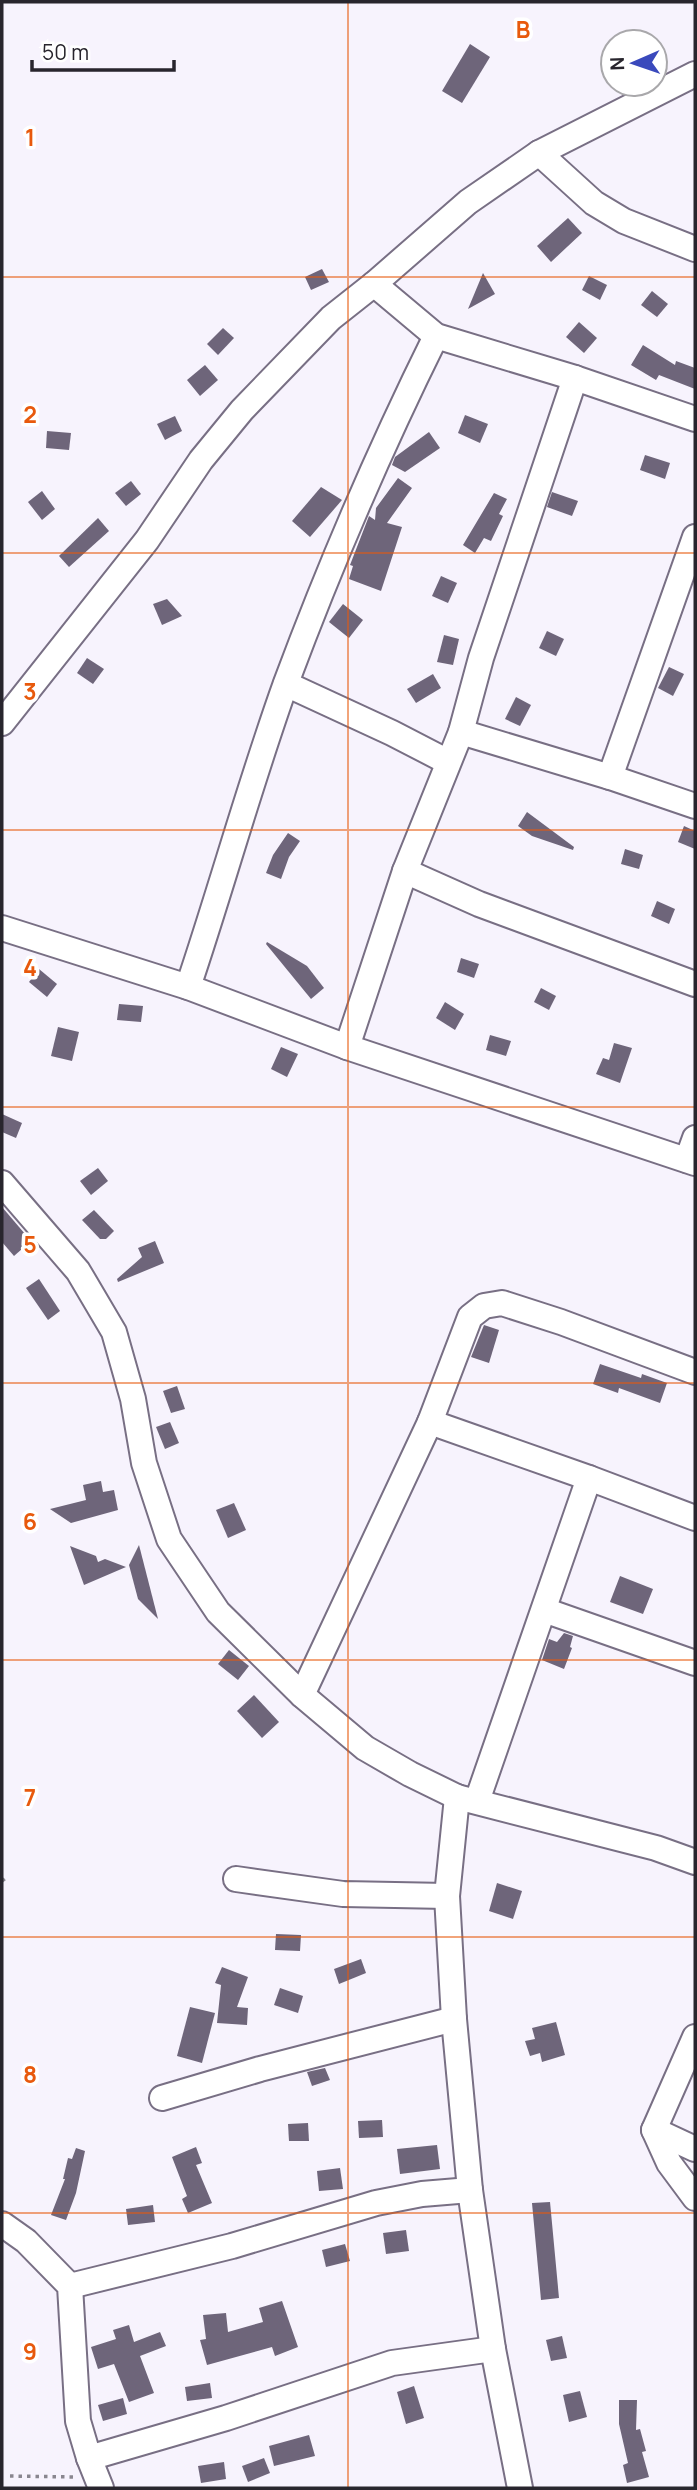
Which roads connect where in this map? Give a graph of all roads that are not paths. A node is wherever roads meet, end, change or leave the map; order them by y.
1 (695, 74) edge
2 (539, 153) junction
3 (695, 249) edge
4 (374, 284) junction
5 (436, 336) junction
6 (575, 378) junction
7 (695, 419) edge
8 (695, 537) edge
9 (286, 684) junction
10 (2, 723) edge
11 (461, 732) junction
12 (448, 762) junction
13 (610, 777) junction
14 (695, 806) edge
15 (405, 871) junction
16 (2, 928) edge
17 (695, 984) edge
18 (188, 987) junction
19 (347, 1047) junction
20 (693, 1153) edge
21 (2, 1183) edge
22 (695, 1373) edge
23 (430, 1422) junction
24 (589, 1478) junction
25 (695, 1518) edge
26 (544, 1610) junction
27 (695, 1663) edge
28 (302, 1695) junction
29 (467, 1799) junction
30 (695, 1862) edge
31 (236, 1879) dead end
32 (447, 1896) junction
33 (454, 2019) junction
34 (695, 2037) edge
35 (162, 2098) dead end
36 (654, 2130) junction
37 (695, 2149) edge
38 (470, 2190) junction
39 (695, 2198) edge
40 (2, 2224) edge
41 (70, 2286) junction
42 (492, 2349) junction
43 (95, 2474) edge
44 (520, 2488) edge

1 - 2 street
2 - 3 street
2 - 4 street
4 - 5 street
4 - 10 street
5 - 6 street
5 - 9 street
6 - 7 street
6 - 11 street
8 - 13 street
9 - 12 street
9 - 18 street
11 - 12 street
11 - 13 street
12 - 15 street
13 - 14 street
15 - 17 street
15 - 19 street
16 - 18 street
18 - 19 street
19 - 20 street
21 - 28 street
22 - 23 street
23 - 24 street
23 - 28 street
24 - 25 street
24 - 26 street
26 - 27 street
26 - 29 street
28 - 29 street
29 - 30 street
29 - 32 street
31 - 32 street
32 - 33 street
33 - 35 street
33 - 38 street
34 - 36 street
36 - 37 street
36 - 39 street
38 - 41 street
38 - 42 street
40 - 41 street
41 - 43 street
42 - 43 street
42 - 44 street

